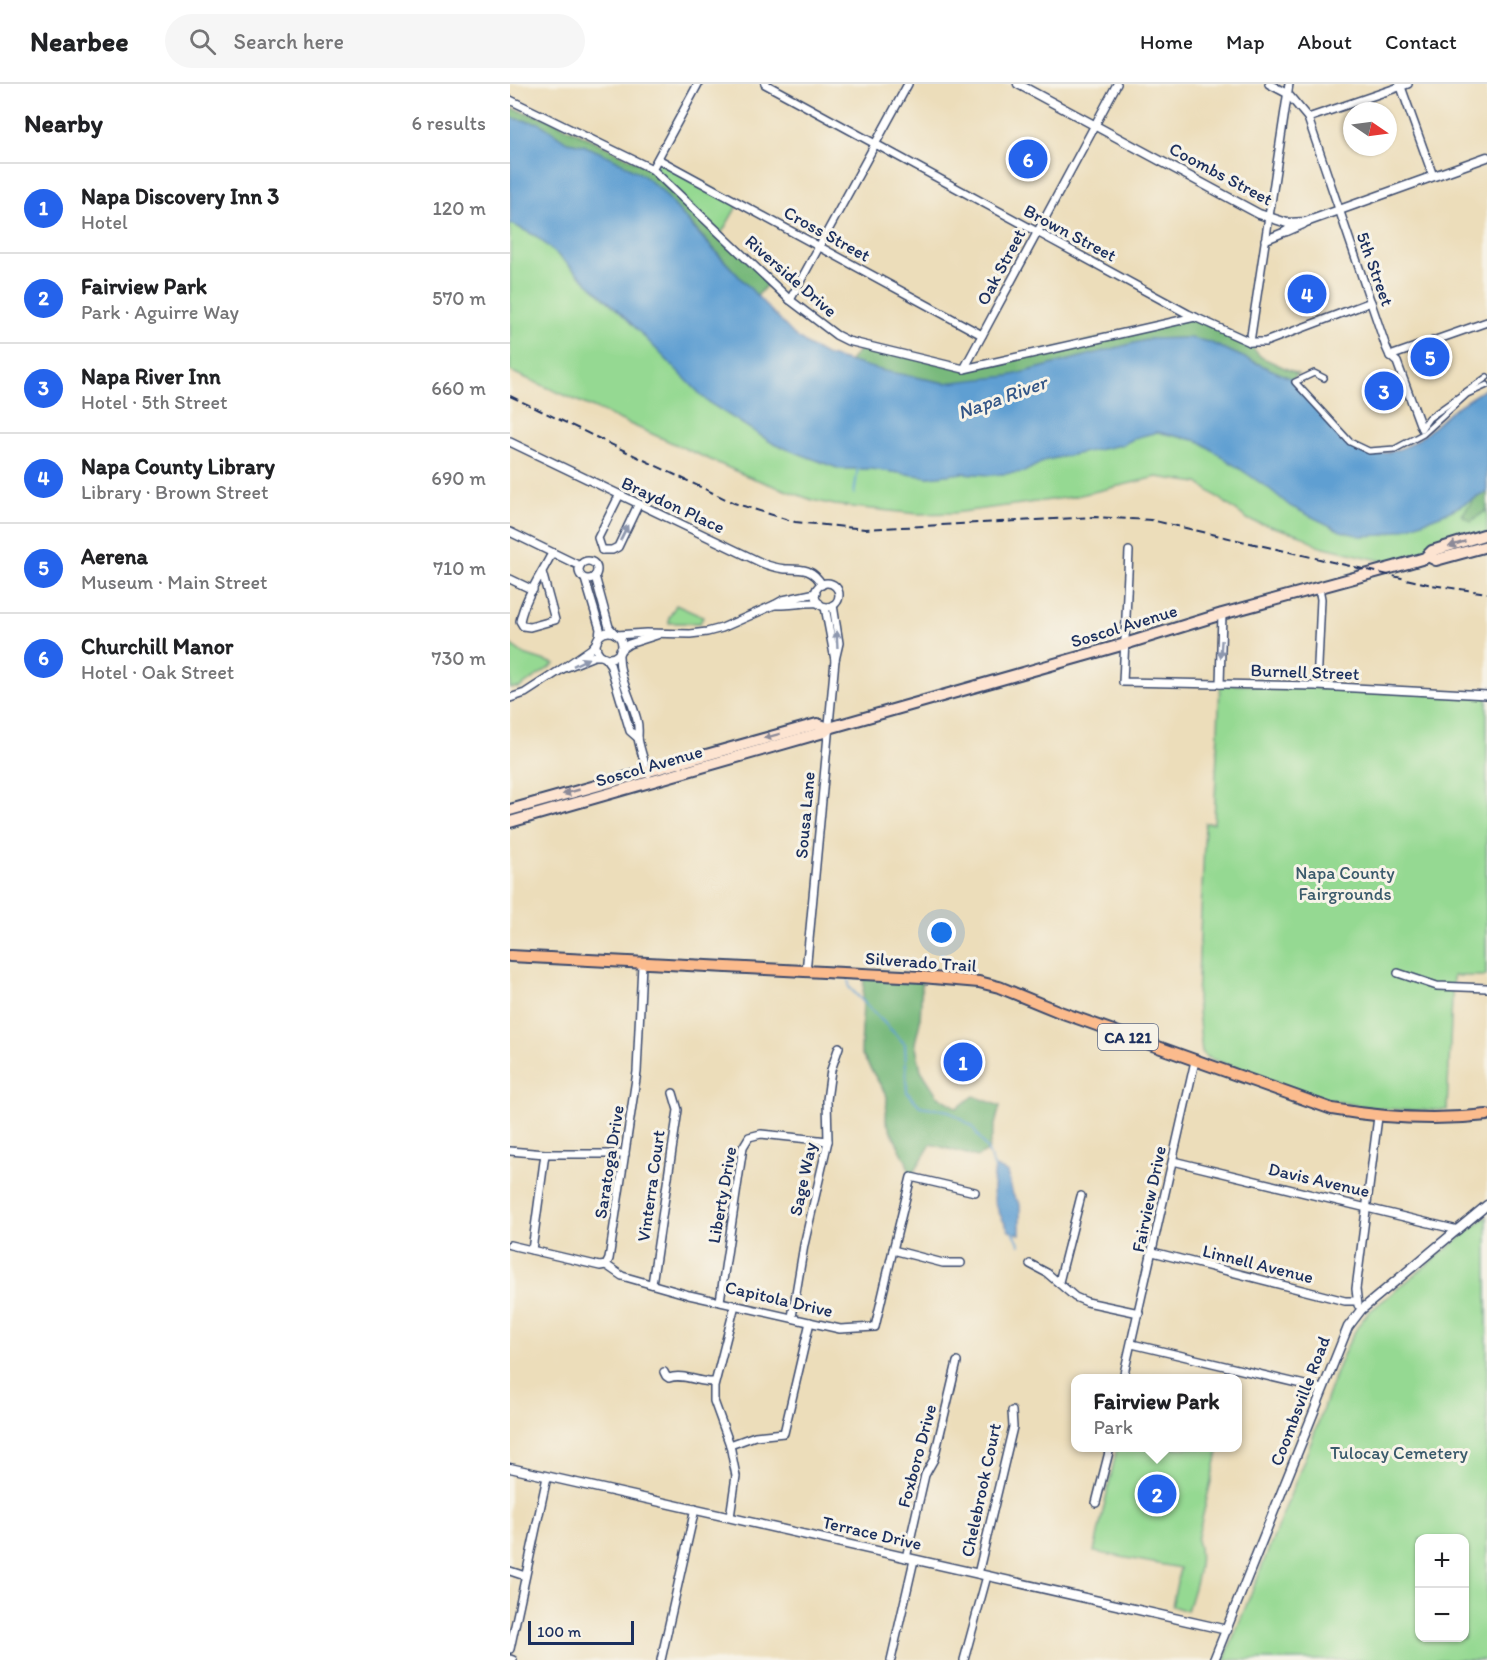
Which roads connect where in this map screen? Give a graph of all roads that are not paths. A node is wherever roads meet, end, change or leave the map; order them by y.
1 (698, 84) edge
2 (765, 84) edge
3 (908, 84) edge
4 (1018, 84) edge
5 (1117, 84) edge
6 (1269, 84) edge
7 (1289, 84) edge
8 (1403, 85) edge
9 (1288, 94) junction
10 (510, 100) edge
11 (1308, 118) junction
12 (1095, 125) junction
13 (875, 144) junction
14 (1487, 157) edge
15 (658, 159) junction
16 (652, 169) junction
17 (1433, 177) junction
18 (1338, 211) junction
19 (1268, 218) junction
20 (1306, 222) junction
21 (1287, 231) joint
22 (1037, 232) junction
23 (1265, 240) junction
24 (819, 247) junction
25 (790, 300) junction
26 (1371, 302) junction
27 (1195, 317) junction
28 (1487, 322) edge
29 (982, 335) junction
30 (1250, 342) junction
31 (1390, 356) junction
32 (964, 369) junction
33 (1487, 377) edge
34 (1324, 378) dead end
35 (1487, 384) edge
36 (1422, 431) junction
37 (510, 442) edge
38 (619, 496) junction
39 (638, 505) junction
40 (510, 532) edge
41 (1487, 534) edge
42 (1487, 546) edge
43 (602, 550) junction
44 (1129, 551) dead end
45 (552, 553) junction
46 (1428, 556) junction
47 (594, 563) junction
48 (580, 566) junction
49 (542, 572) junction
50 (595, 576) junction
51 (510, 579) edge
52 (585, 579) junction
53 (822, 585) junction
54 (1319, 588) junction
55 (533, 590) junction
56 (816, 593) junction
57 (774, 605) junction
58 (826, 605) junction
59 (1222, 614) junction
60 (659, 634) junction
61 (616, 635) junction
62 (598, 639) junction
63 (1125, 644) junction
64 (620, 652) junction
65 (604, 657) junction
66 (562, 669) junction
67 (1220, 684) junction
68 (1317, 686) junction
69 (1487, 695) edge
70 (510, 698) edge
71 (829, 728) junction
72 (638, 738) junction
73 (647, 770) junction
74 (651, 782) junction
75 (510, 810) edge
76 (510, 822) edge
77 (510, 956) edge
78 (642, 964) junction
79 (806, 972) junction
80 (1398, 973) dead end
81 (1487, 988) edge
82 (839, 1047) dead end
83 (1195, 1061) junction
84 (673, 1093) dead end
85 (1487, 1115) edge
86 (1378, 1117) junction
87 (828, 1141) junction
88 (510, 1151) edge
89 (545, 1154) junction
90 (625, 1154) junction
91 (1173, 1161) junction
92 (975, 1192) dead end
93 (1080, 1196) dead end
94 (1487, 1205) edge
95 (1368, 1207) junction
96 (1458, 1230) junction
97 (510, 1245) edge
98 (532, 1250) junction
99 (893, 1250) junction
100 (1153, 1252) junction
101 (961, 1263) dead end
102 (1030, 1264) dead end
103 (606, 1265) junction
104 (1059, 1282) junction
105 (652, 1284) junction
106 (720, 1301) junction
107 (1356, 1301) junction
108 (735, 1305) junction
109 (1361, 1310) junction
110 (1139, 1313) junction
111 (792, 1317) junction
112 (810, 1322) junction
113 (1132, 1344) junction
114 (957, 1362) dead end
115 (664, 1372) dead end
116 (1124, 1374) edge
117 (714, 1382) junction
118 (1322, 1389) junction
119 (1012, 1411) dead end
120 (730, 1445) junction
121 (1109, 1452) edge
122 (510, 1468) edge
123 (547, 1477) junction
124 (1096, 1503) dead end
125 (695, 1509) junction
126 (730, 1517) junction
127 (910, 1559) junction
128 (510, 1571) edge
129 (983, 1575) junction
130 (525, 1576) junction
131 (1227, 1630) junction
132 (510, 1649) edge
133 (661, 1660) edge
134 (891, 1660) edge
135 (964, 1660) edge
136 (1214, 1660) edge

1 - 15 street
2 - 13 street, Brown Street
3 - 13 street
4 - 12 street, Coombs Street
5 - 12 street, Oak Street
6 - 9 street
7 - 9 street
8 - 11 street
8 - 17 street
9 - 11 street
9 - 19 street
10 - 16 street, Riverside Drive
11 - 18 street, 5th Street
12 - 19 street, Coombs Street
12 - 22 street, Oak Street
13 - 22 street, Brown Street
13 - 24 street
14 - 17 street, Coombs Street
15 - 16 street
15 - 24 street, Cross Street
16 - 25 street, Riverside Drive
17 - 18 street, Coombs Street
18 - 20 street, Coombs Street
18 - 26 street, 5th Street
19 - 20 street, Coombs Street
19 - 23 street
20 - 21 street
21 - 23 street
22 - 27 street, Brown Street
22 - 29 street, Oak Street
23 - 30 street
24 - 25 street
24 - 29 street, Cross Street
25 - 32 street, Riverside Drive
26 - 30 street
26 - 31 street, 5th Street
27 - 30 street, Brown Street
27 - 32 street, Riverside Drive
28 - 31 street
29 - 32 street, Oak Street
31 - 36 street, 5th Street
33 - 36 street
34 - 36 street
35 - 36 street
37 - 38 street, Braydon Place
38 - 39 street, Braydon Place
38 - 43 street
43 -> 39 street
39 - 53 street, Braydon Place
40 - 45 street
41 -> 46 main road, Soscol Avenue
42 - 46 main road, Soscol Avenue
43 - 47 street
44 - 63 street
45 - 48 street
45 - 49 street
46 - 54 main road, Soscol Avenue
47 - 48 street
47 - 50 street
48 - 52 street
49 - 55 street
49 - 55 street
50 - 52 street
50 - 61 street
51 - 55 street
52 - 62 street
53 - 56 street
53 - 58 street
54 - 59 main road, Soscol Avenue
54 - 68 street
56 - 57 street
56 - 58 street
57 - 58 street
57 - 60 street
58 - 71 street, Sousa Lane
59 - 63 main road, Soscol Avenue
59 -> 67 street
60 - 61 street
60 - 64 street
61 - 62 street
61 - 64 street
62 - 65 street
62 - 66 street
63 - 67 street, Burnell Street
63 - 71 main road, Soscol Avenue
64 - 65 street
64 - 72 street
66 -> 65 street
65 - 72 street
66 - 70 street
67 - 68 street, Burnell Street
68 - 69 street, Burnell Street
71 -> 73 main road, Soscol Avenue
71 - 74 main road, Soscol Avenue
71 - 79 street, Sousa Lane
72 - 73 street
73 - 74 street
73 -> 75 main road, Soscol Avenue
74 - 76 main road, Soscol Avenue
77 - 78 main road, Silverado Trail / CA 121
78 - 79 main road, Silverado Trail / CA 121
78 - 90 street, Saratoga Drive
79 - 83 main road, Silverado Trail / CA 121
80 - 81 street
82 - 87 street, Sage Way
83 - 86 main road, Silverado Trail / CA 121
83 - 91 street, Fairview Drive
84 - 105 street, Vinterra Court
85 - 86 main road, Silverado Trail / CA 121
86 - 95 street
87 - 106 street, Liberty Drive
87 - 111 street, Sage Way
88 - 89 street
89 - 90 street
89 - 98 street
90 - 103 street, Saratoga Drive
91 - 95 street, Davis Avenue
91 - 100 street, Fairview Drive
92 - 99 street
93 - 104 street
94 - 96 street, Coombsville Road
95 - 96 street, Davis Avenue
95 - 107 street
96 - 109 street, Coombsville Road
97 - 98 street
98 - 103 street
99 - 101 street
99 - 112 street, Capitola Drive
100 - 107 street, Linnell Avenue
100 - 110 street, Fairview Drive
102 - 104 street
103 - 105 street, Capitola Drive
104 - 110 street
105 - 106 street, Capitola Drive
106 - 108 street, Capitola Drive
107 - 109 street
108 - 111 street, Capitola Drive
108 - 117 street
109 - 118 street, Coombsville Road
110 - 113 street, Fairview Drive
111 - 112 street, Capitola Drive
112 - 120 street
113 - 116 street, Fairview Drive
113 - 118 street
114 - 127 street, Foxboro Drive
115 - 117 street
117 - 120 street
118 - 131 street, Coombsville Road
119 - 129 street, Chelebrook Court
120 - 126 street
121 - 124 street
122 - 123 street, Terrace Drive
123 - 125 street, Terrace Drive
123 - 130 street
125 - 126 street, Terrace Drive
125 - 133 street
126 - 127 street, Terrace Drive
127 - 129 street, Terrace Drive
127 - 134 street, Foxboro Drive
128 - 130 street
129 - 131 street, Terrace Drive
129 - 135 street, Chelebrook Court
130 - 132 street
131 - 136 street, Coombsville Road

